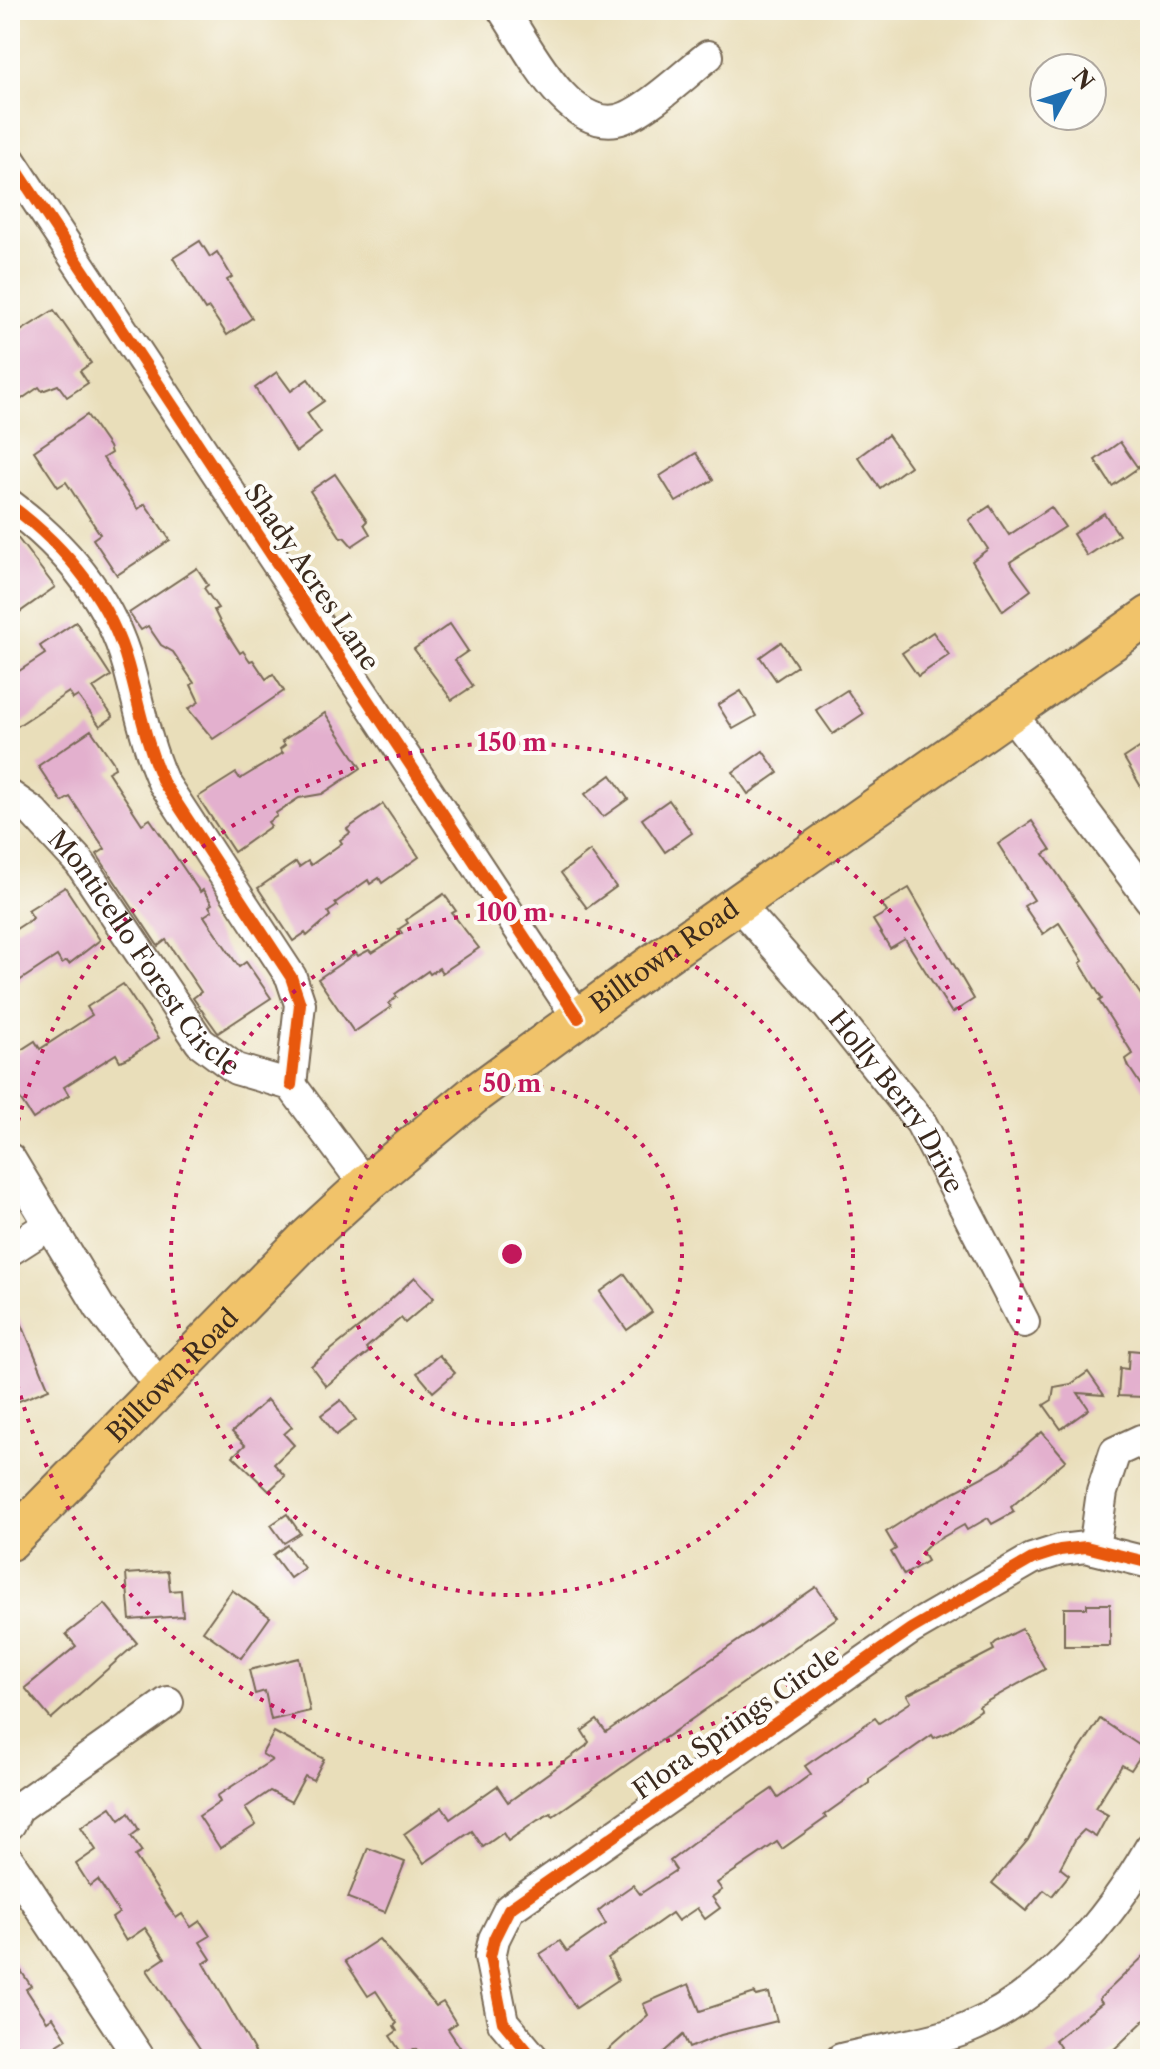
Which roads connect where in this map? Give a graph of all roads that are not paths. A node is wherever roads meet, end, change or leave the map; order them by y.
1 (503, 10) edge
2 (708, 56) dead end
3 (10, 160) edge
4 (10, 505) edge
5 (1150, 615) edge
6 (1011, 713) junction
7 (10, 796) edge
8 (1150, 899) edge
9 (738, 904) junction
10 (578, 1018) junction
11 (291, 1085) junction
12 (10, 1159) edge
13 (365, 1185) junction
14 (49, 1225) junction
15 (10, 1250) edge
16 (1024, 1322) dead end
17 (161, 1388) junction
18 (1150, 1450) edge
19 (10, 1541) edge
20 (1094, 1549) junction
21 (1150, 1563) edge
22 (168, 1702) dead end
23 (10, 1824) edge
24 (1150, 1848) edge
25 (10, 1862) edge
26 (140, 2059) edge
27 (534, 2059) edge
28 (841, 2059) edge

1 - 2 street
3 - 10 street, Shady Acres Lane
4 - 11 street
5 - 6 main road, Billtown Road
6 - 8 street
6 - 9 main road, Billtown Road
7 - 11 street, Monticello Forest Circle
9 - 10 main road, Billtown Road
9 - 16 street, Holly Berry Drive
10 - 13 main road, Billtown Road
11 - 13 street
12 - 14 street
13 - 17 main road, Billtown Road
14 - 15 street
14 - 17 street
17 - 19 main road, Billtown Road
18 - 20 street
20 - 21 street, Flora Springs Circle
20 - 27 street, Flora Springs Circle
22 - 23 street
24 - 28 street
25 - 26 street

